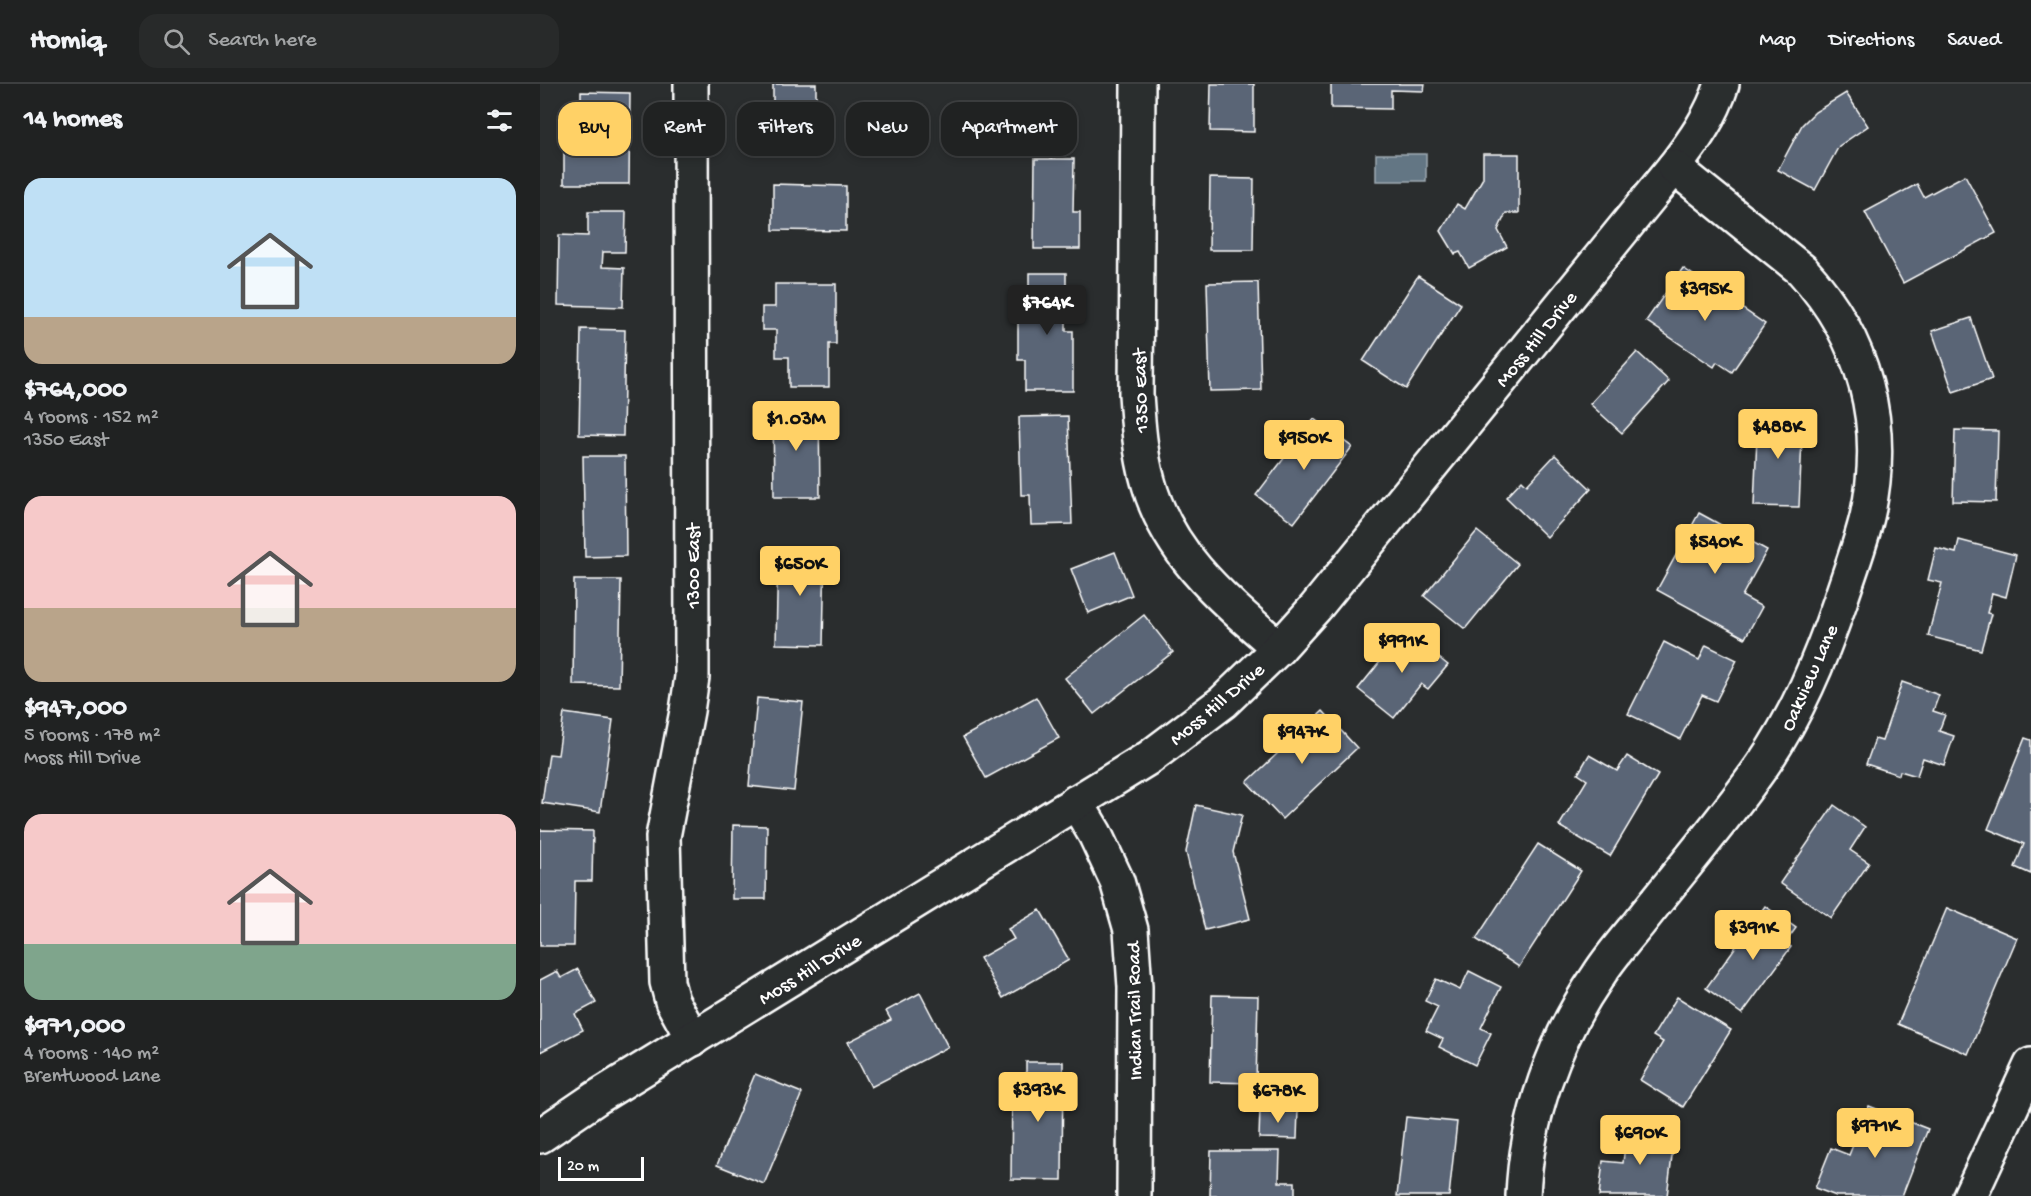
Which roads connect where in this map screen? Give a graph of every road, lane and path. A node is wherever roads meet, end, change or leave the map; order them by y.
1 (691, 84) edge
2 (1138, 84) edge
3 (1722, 84) edge
4 (1674, 167) junction
5 (1279, 648) junction
6 (1076, 802) junction
7 (693, 1039) junction
8 (2031, 1065) edge
9 (540, 1136) edge
10 (1134, 1196) edge
11 (1523, 1196) edge
12 (1970, 1196) edge

1 - 7 street, 1300 East
2 - 5 street, 1350 East
3 - 4 street, Moss Hill Drive
4 - 5 street, Moss Hill Drive
4 - 11 street, Oakview Lane
5 - 6 street, Moss Hill Drive
6 - 7 street, Moss Hill Drive
6 - 10 street, Indian Trail Road
7 - 9 street, Moss Hill Drive
8 - 12 street

